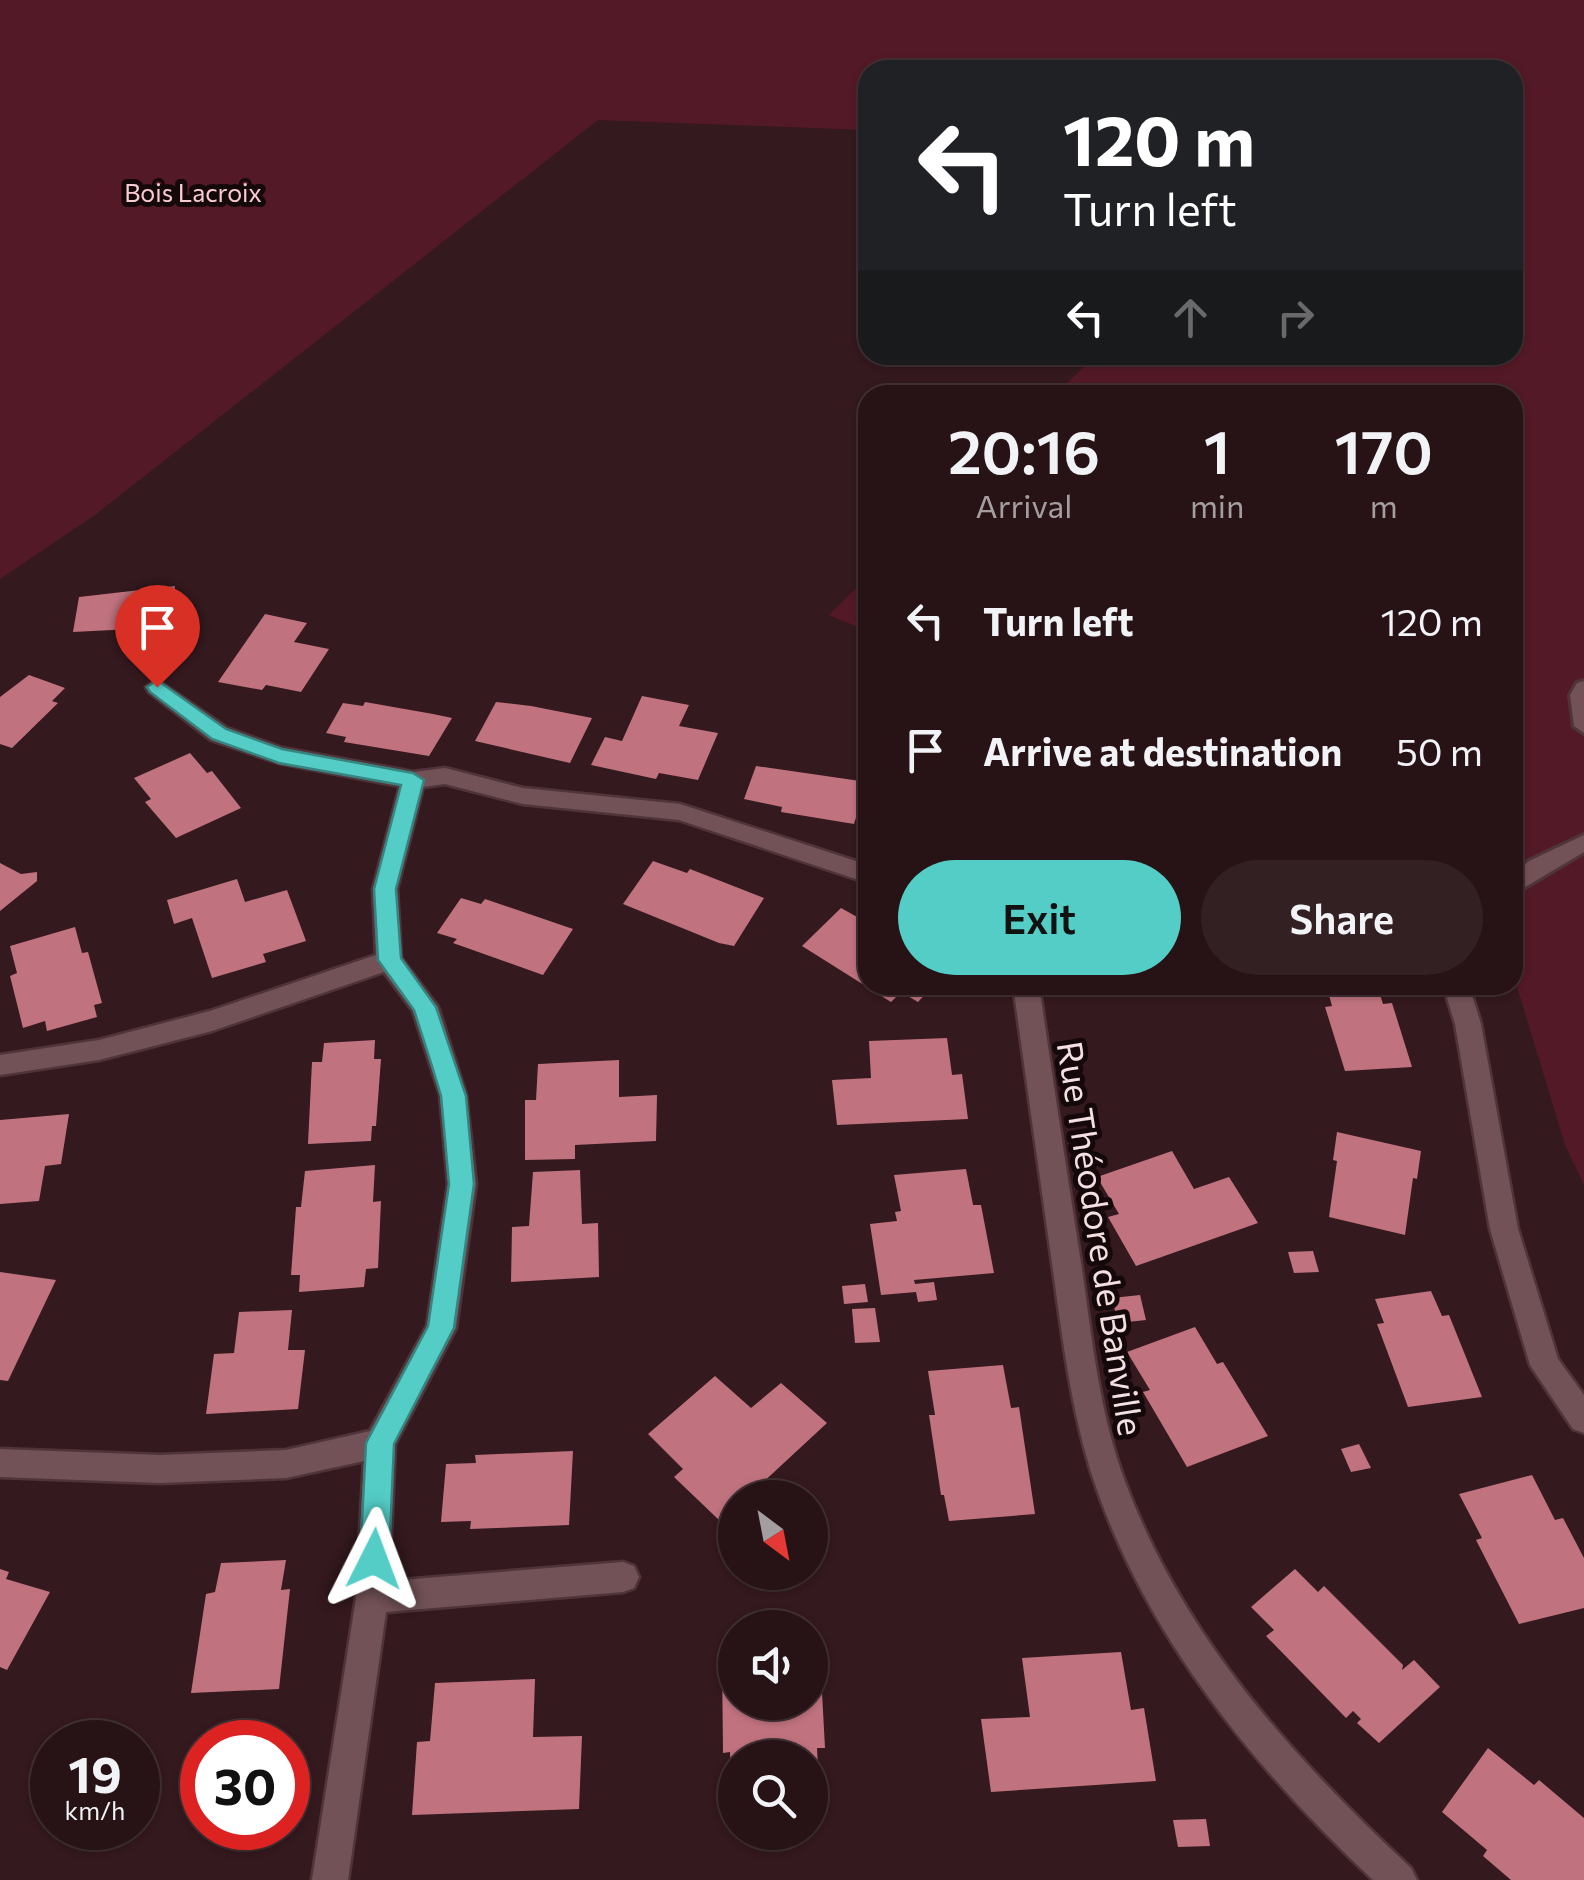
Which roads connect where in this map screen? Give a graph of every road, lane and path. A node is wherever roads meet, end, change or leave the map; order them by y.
1 (157, 687) dead end
2 (1584, 688) edge
3 (1584, 726) edge
4 (413, 780) junction
5 (1584, 844) edge
6 (858, 871) edge
7 (1523, 879) edge
8 (389, 960) junction
9 (1027, 995) edge
10 (1459, 995) edge
11 (0, 1065) edge
12 (1584, 1419) edge
13 (380, 1443) junction
14 (0, 1462) edge
15 (623, 1577) dead end
16 (372, 1598) junction
17 (330, 1880) edge
18 (1399, 1880) edge

1 - 4 street
2 - 3 lane
4 - 6 street
4 - 8 street
5 - 7 lane
8 - 11 street
8 - 13 street
9 - 18 street, Rue Théodore de Banville
10 - 12 street
13 - 14 street
13 - 16 street
15 - 16 street
16 - 17 street

